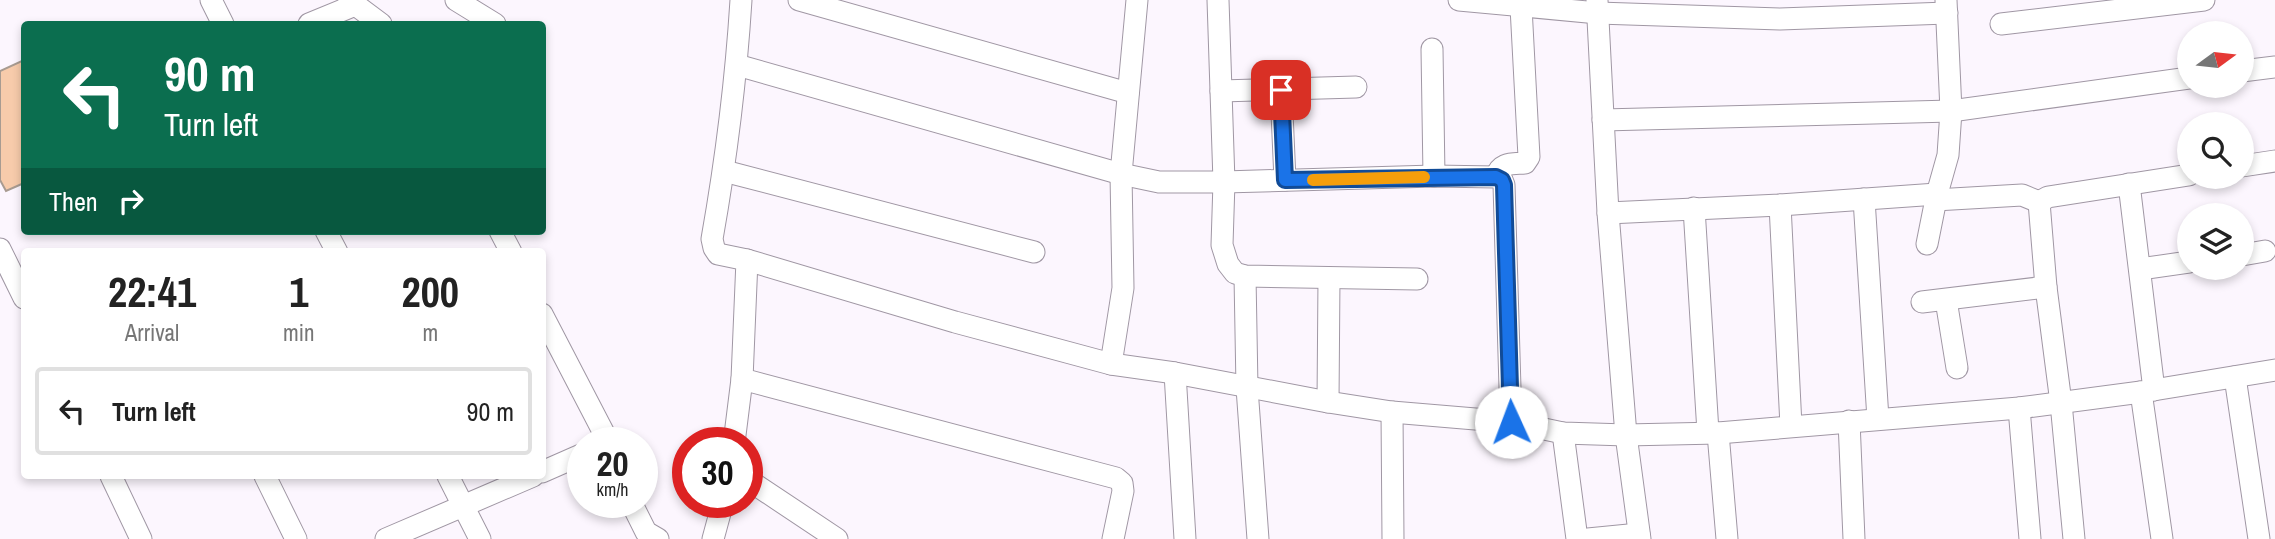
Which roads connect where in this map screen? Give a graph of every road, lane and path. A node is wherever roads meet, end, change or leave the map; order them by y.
1 (211, 0) edge
2 (456, 0) edge
3 (741, 0) edge
4 (799, 0) edge
5 (1136, 0) edge
6 (1218, 0) edge
7 (1460, 0) edge
8 (2204, 0) edge
9 (352, 2) edge
10 (1947, 6) edge
11 (1521, 7) junction
12 (1597, 7) edge
13 (1685, 8) edge
14 (222, 21) edge
15 (315, 21) edge
16 (377, 21) edge
17 (490, 21) edge
18 (2001, 24) dead end
19 (1432, 49) dead end
20 (737, 65) junction
21 (2275, 67) edge
22 (2254, 70) edge
23 (2177, 80) edge
24 (1356, 87) dead end
25 (1281, 90) junction
26 (1221, 92) junction
27 (1128, 93) junction
28 (1951, 111) junction
29 (1603, 120) junction
30 (2275, 161) edge
31 (2254, 164) edge
32 (724, 171) junction
33 (1121, 174) junction
34 (1434, 176) junction
35 (1496, 177) junction
36 (2177, 177) edge
37 (1285, 180) junction
38 (1224, 182) junction
39 (2129, 184) junction
40 (1936, 197) junction
41 (1864, 199) junction
42 (2039, 202) junction
43 (1780, 205) junction
44 (1693, 208) junction
45 (1608, 212) junction
46 (1927, 244) dead end
47 (0, 249) edge
48 (2265, 251) dead end
49 (1034, 252) dead end
50 (2254, 253) edge
51 (747, 260) junction
52 (2177, 264) edge
53 (2140, 269) junction
54 (1245, 276) junction
55 (1329, 278) junction
56 (1417, 279) dead end
57 (2046, 287) junction
58 (21, 292) edge
59 (1946, 300) junction
60 (1922, 302) dead end
61 (546, 322) edge
62 (1111, 364) junction
63 (1957, 368) dead end
64 (2275, 370) edge
65 (1175, 373) junction
66 (2235, 377) junction
67 (742, 379) junction
68 (1247, 388) junction
69 (2147, 391) junction
70 (1328, 402) junction
71 (2062, 403) junction
72 (2019, 408) junction
73 (1392, 412) junction
74 (1878, 419) junction
75 (1849, 421) junction
76 (1511, 422) junction
77 (1791, 426) junction
78 (601, 427) edge
79 (736, 427) edge
80 (1563, 433) junction
81 (1713, 433) junction
82 (1626, 435) junction
83 (567, 461) edge
84 (546, 470) edge
85 (112, 479) edge
86 (266, 479) edge
87 (450, 479) edge
88 (526, 479) edge
89 (763, 490) edge
90 (463, 506) junction
91 (639, 518) edge
92 (719, 518) edge
93 (1639, 537) edge
94 (141, 539) edge
95 (296, 539) edge
96 (386, 539) edge
97 (480, 539) edge
98 (658, 539) edge
99 (713, 539) edge
100 (837, 539) edge
101 (1113, 539) edge
102 (1185, 539) edge
103 (1258, 539) edge
104 (1393, 539) edge
105 (1577, 539) edge
106 (1588, 539) edge
107 (1727, 539) edge
108 (1854, 539) edge
109 (2030, 539) edge
110 (2074, 539) edge
111 (2162, 539) edge
112 (2259, 539) edge

1 - 14 street
2 - 17 street
3 - 20 street
4 - 27 street
5 - 27 street
6 - 26 street
7 - 11 street
8 - 18 street
9 - 15 street
9 - 16 street
10 - 13 street
10 - 28 street
11 - 12 street
11 - 35 street
12 - 13 street
12 - 29 street
19 - 34 street
20 - 32 street
20 - 33 street
21 - 22 street
23 - 28 street
24 - 25 street
25 - 26 street
25 - 37 street
26 - 38 street
27 - 33 street
28 - 29 street
28 - 40 street
29 - 45 street
30 - 31 street
32 - 49 street
32 - 51 street
33 - 38 street
33 - 62 street
34 - 35 street
34 - 37 street
35 - 76 street
36 - 39 street
37 - 38 street
38 - 54 street
39 - 42 street
39 - 53 street
40 - 41 street
40 - 42 street
40 - 46 street
41 - 43 street
41 - 74 street
42 - 57 street
43 - 44 street
43 - 77 street
44 - 45 street
44 - 81 street
45 - 82 street
47 - 58 street
48 - 50 street
51 - 62 street
51 - 67 street
52 - 53 street
53 - 69 street
54 - 55 street
54 - 68 street
55 - 56 street
55 - 70 street
57 - 59 street
57 - 71 street
59 - 60 street
59 - 63 street
61 - 78 street
62 - 65 street
64 - 66 street
65 - 68 street
65 - 102 street
66 - 69 street
66 - 112 street
67 - 79 street
67 - 101 street
68 - 70 street
68 - 103 street
69 - 71 street
69 - 111 street
70 - 73 street
71 - 72 street
71 - 110 street
72 - 74 street
72 - 109 street
73 - 76 street
73 - 104 street
74 - 75 street
75 - 77 street
75 - 108 street
76 - 80 street
77 - 81 street
80 - 82 street
80 - 105 street
81 - 82 street
81 - 107 street
82 - 93 street
83 - 84 street
85 - 94 street
86 - 95 street
87 - 90 street
88 - 90 street
89 - 100 street
90 - 96 street
90 - 97 street
91 - 98 street
92 - 99 street
93 - 106 street

